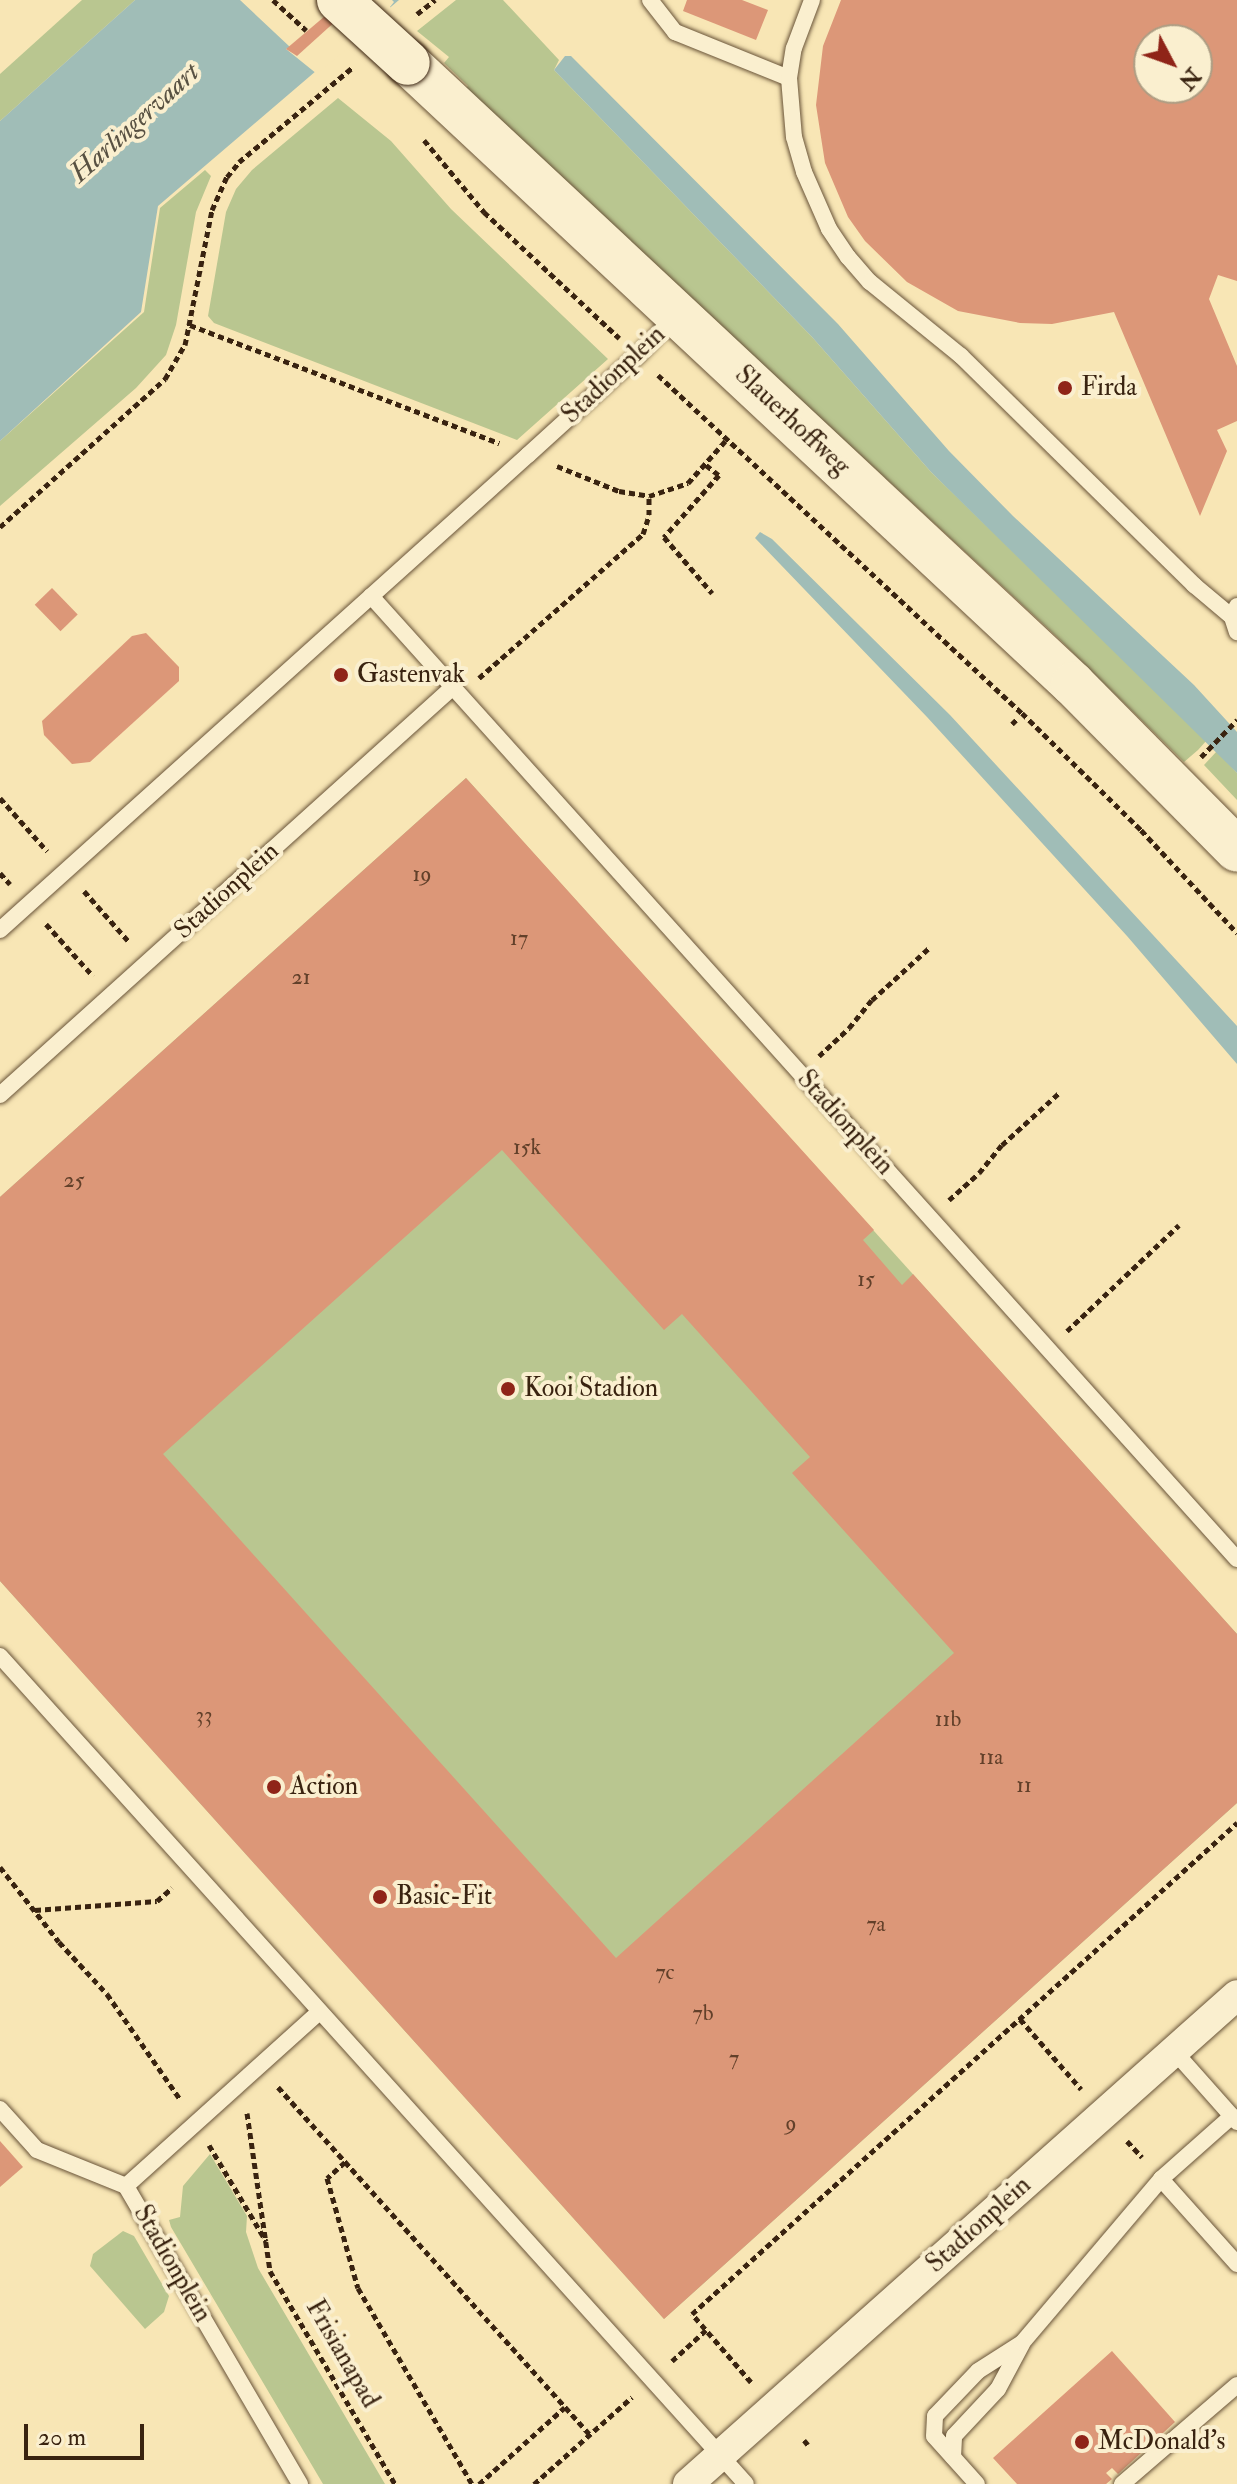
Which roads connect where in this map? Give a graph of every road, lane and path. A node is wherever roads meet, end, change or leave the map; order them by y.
1 (339, 0) edge
2 (435, 0) edge
3 (650, 0) edge
4 (812, 0) edge
5 (413, 17) dead end
6 (789, 78) junction
7 (315, 98) dead end
8 (416, 132) dead end
9 (677, 314) junction
10 (190, 325) junction
11 (638, 355) junction
12 (728, 438) junction
13 (528, 455) junction
14 (706, 465) junction
15 (649, 496) junction
16 (0, 527) edge
17 (712, 593) dead end
18 (371, 596) junction
19 (1235, 618) edge
20 (457, 691) junction
21 (1237, 720) edge
22 (1203, 755) dead end
23 (0, 798) edge
24 (1237, 850) edge
25 (65, 871) junction
26 (28, 904) junction
27 (0, 930) edge
28 (1237, 933) edge
29 (929, 948) dead end
30 (148, 962) junction
31 (111, 996) junction
32 (800, 1072) junction
33 (1060, 1092) dead end
34 (0, 1095) edge
35 (930, 1217) junction
36 (1179, 1225) dead end
37 (1048, 1348) junction
38 (1237, 1559) edge
39 (0, 1656) edge
40 (1237, 1823) edge
41 (0, 1867) edge
42 (192, 1870) junction
43 (34, 1910) junction
44 (1237, 1995) edge
45 (319, 2012) junction
46 (1174, 2051) junction
47 (258, 2066) junction
48 (242, 2080) junction
49 (169, 2082) dead end
50 (0, 2109) edge
51 (1234, 2119) edge
52 (213, 2152) dead end
53 (345, 2162) junction
54 (1161, 2179) junction
55 (126, 2186) junction
56 (266, 2241) junction
57 (1237, 2264) edge
58 (706, 2330) junction
59 (1022, 2343) junction
60 (651, 2380) junction
61 (753, 2384) dead end
62 (1237, 2385) edge
63 (565, 2407) junction
64 (590, 2435) junction
65 (720, 2455) junction
66 (953, 2457) junction
67 (300, 2484) edge
68 (395, 2484) edge
69 (472, 2484) edge
70 (479, 2484) edge
71 (534, 2484) edge
72 (688, 2484) edge
73 (746, 2484) edge
74 (977, 2484) edge
75 (1122, 2484) edge

1 - 9 main road, Slauerhoffweg, bridge
2 - 5 path
3 - 6 lane
4 - 6 lane
6 - 19 lane
7 - 10 path
8 - 11 path
9 - 11 lane, Stadionplein
9 - 24 main road, Slauerhoffweg
10 - 13 path
10 - 16 path
11 - 12 path
11 - 13 lane, Stadionplein
12 - 14 path
12 - 28 path
13 - 15 path
13 - 18 lane, Stadionplein
14 - 15 path
14 - 17 path
15 - 20 path
18 - 20 lane, Stadionplein
18 - 25 lane, Stadionplein
20 - 30 lane, Stadionplein
20 - 32 lane, Stadionplein
21 - 22 path
23 - 25 path
25 - 26 lane, Stadionplein
25 - 30 path
26 - 27 lane, Stadionplein
26 - 31 path
29 - 32 path
30 - 31 lane, Stadionplein
31 - 34 lane, Stadionplein
32 - 35 lane, Stadionplein
33 - 35 path
35 - 37 lane, Stadionplein
36 - 37 path
37 - 38 lane, Stadionplein
39 - 42 lane
40 - 58 path
41 - 43 path
42 - 43 path
42 - 45 lane
43 - 49 path
44 - 46 street, Stadionplein
45 - 47 lane, Stadionplein
45 - 60 lane
46 - 51 lane
46 - 65 street, Stadionplein
47 - 48 lane, Stadionplein
47 - 53 path
48 - 55 lane, Stadionplein
48 - 56 path, Frisianapad
50 - 55 lane
51 - 54 lane
52 - 56 path, Frisianapad
53 - 63 path
53 - 69 path
54 - 57 lane
54 - 59 lane
55 - 67 lane, Stadionplein
56 - 68 path, Frisianapad
58 - 60 path
58 - 61 path
59 - 66 lane
59 - 66 lane
60 - 64 path
60 - 65 lane
62 - 75 lane
63 - 64 path
63 - 70 path
64 - 71 path
65 - 72 street, Stadionplein
65 - 73 lane
66 - 74 lane

